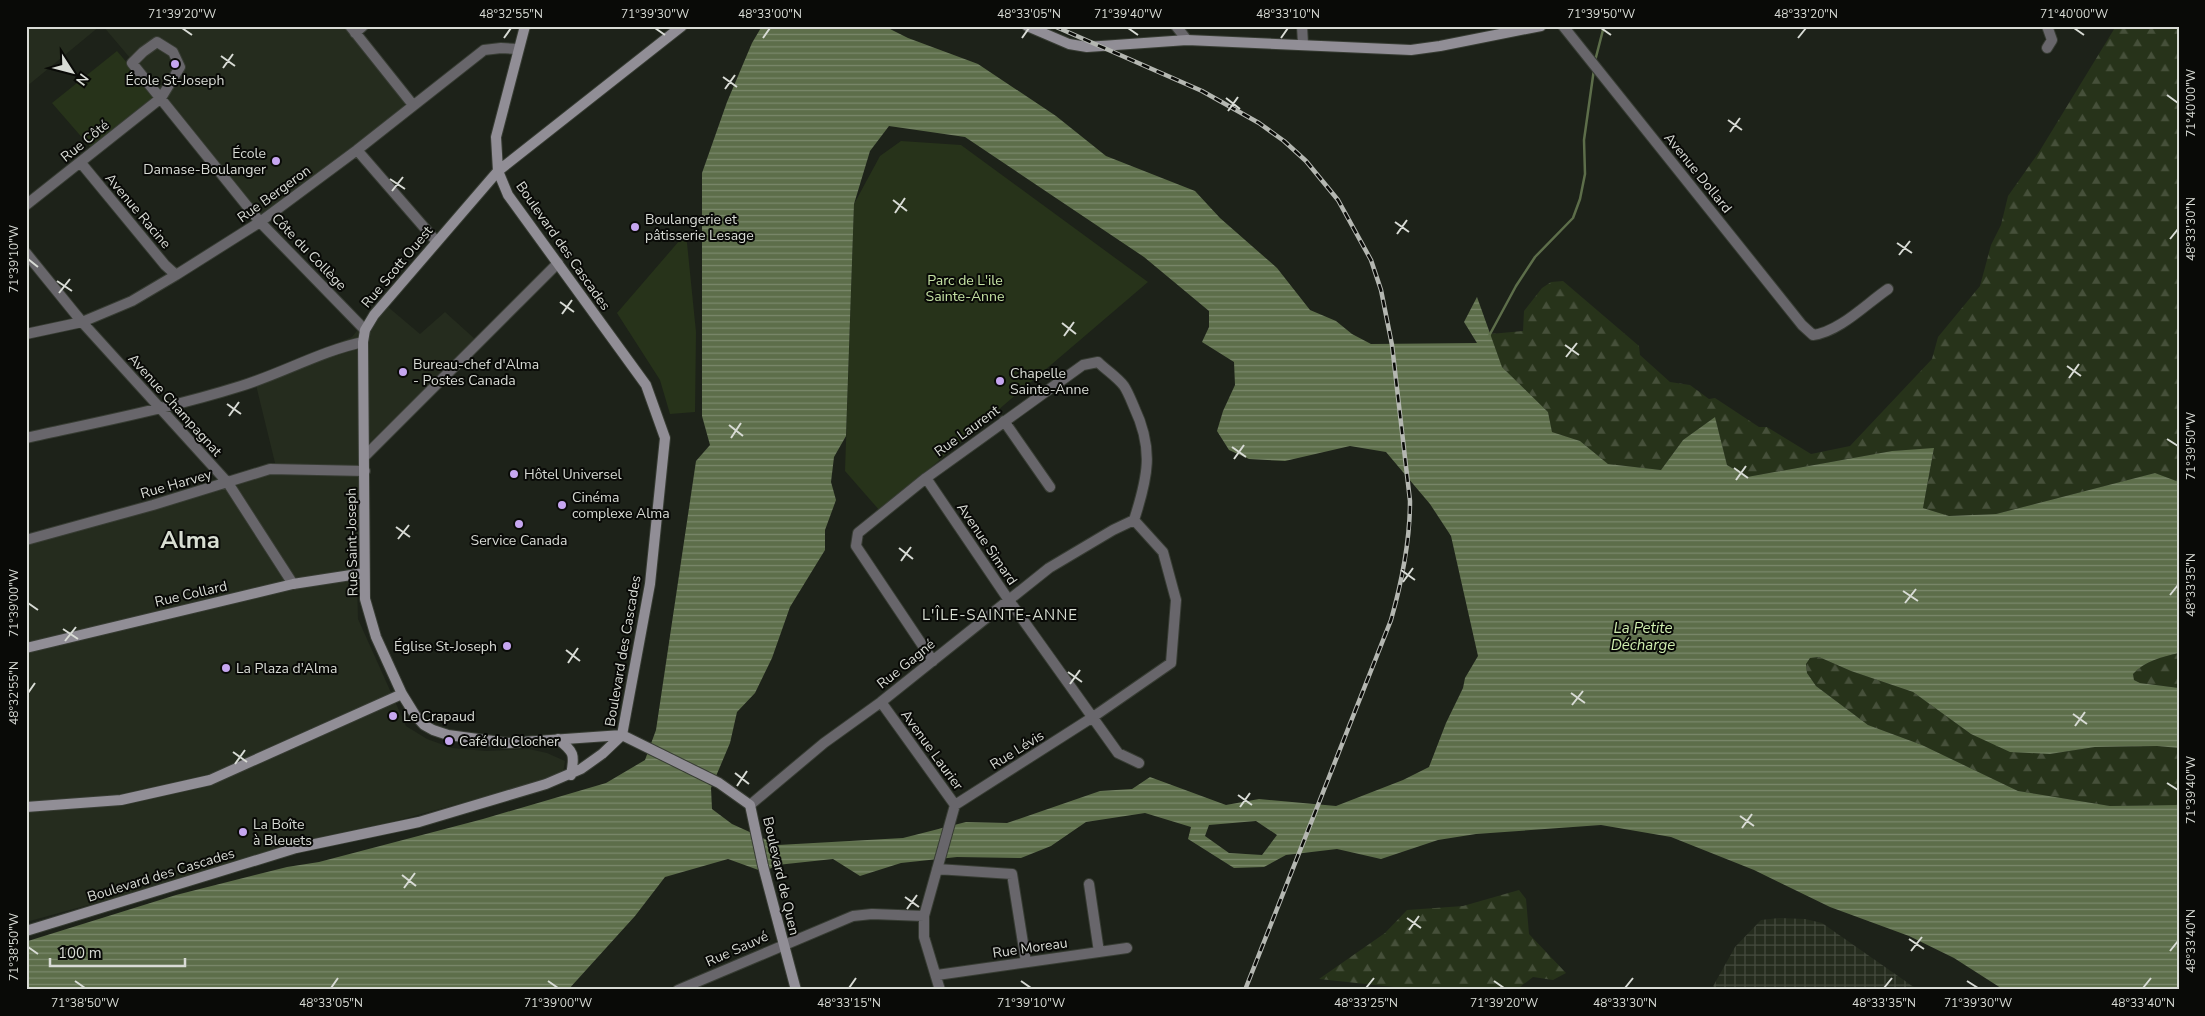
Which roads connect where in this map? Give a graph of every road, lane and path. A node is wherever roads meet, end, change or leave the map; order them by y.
1 (525, 26) edge
2 (682, 26) edge
3 (1028, 26) edge
4 (1176, 26) edge
5 (1302, 26) edge
6 (1541, 26) edge
7 (1563, 26) edge
8 (2047, 26) edge
9 (356, 28) edge
10 (1187, 40) junction
11 (1303, 44) junction
12 (2047, 48) dead end
13 (518, 49) junction
14 (161, 98) junction
15 (413, 105) junction
16 (357, 150) junction
17 (81, 163) junction
18 (498, 171) junction
19 (26, 205) edge
20 (260, 222) junction
21 (436, 241) junction
22 (26, 252) edge
23 (558, 263) junction
24 (176, 275) junction
25 (1888, 289) dead end
26 (82, 322) junction
27 (365, 330) junction
28 (26, 334) edge
29 (363, 342) junction
30 (159, 408) junction
31 (1004, 421) junction
32 (26, 438) edge
33 (365, 456) junction
34 (365, 470) junction
35 (926, 478) junction
36 (228, 483) junction
37 (1050, 487) dead end
38 (1134, 520) junction
39 (26, 540) edge
40 (364, 573) junction
41 (292, 584) junction
42 (1008, 599) junction
43 (26, 648) edge
44 (933, 661) junction
45 (402, 694) junction
46 (881, 702) junction
47 (1093, 717) junction
48 (622, 735) junction
49 (558, 739) junction
50 (633, 740) joint
51 (1139, 763) dead end
52 (571, 775) junction
53 (750, 805) junction
54 (955, 805) junction
55 (26, 807) edge
56 (937, 869) junction
57 (1089, 884) dead end
58 (924, 916) junction
59 (26, 930) edge
60 (783, 944) junction
61 (1127, 948) dead end
62 (1099, 952) junction
63 (1026, 962) junction
64 (936, 975) junction
65 (678, 990) edge
66 (796, 990) edge
67 (940, 990) edge

1 - 13 street, Boulevard des Cascades
2 - 18 street, Rue Scott Ouest
3 - 10 street
4 - 10 street
5 - 11 street
6 - 11 street
7 - 25 street, Avenue Dollard
8 - 12 street
9 - 15 street
10 - 11 street
13 - 15 street, Rue Bergeron
13 - 18 street, Boulevard des Cascades
14 - 14 street, Côte du Collège
14 - 17 street, Rue Côté
14 - 20 street, Côte du Collège
15 - 16 street, Rue Bergeron
16 - 20 street, Rue Bergeron
16 - 21 street
17 - 19 street, Rue Côté
17 - 24 street, Avenue Racine
18 - 21 street, Rue Scott Ouest
18 - 23 street, Boulevard des Cascades
20 - 24 street, Rue Bergeron
20 - 27 street, Côte du Collège
21 - 27 street, Rue Scott Ouest
22 - 26 street, Avenue Champagnat
23 - 33 street
23 - 48 street, Boulevard des Cascades
24 - 26 street, Rue Bergeron
26 - 28 street, Rue Bergeron
26 - 30 street, Avenue Champagnat
27 - 29 street, Rue Scott Ouest
29 - 30 street
29 - 33 street, Rue Saint-Joseph
30 - 32 street
30 - 36 street, Avenue Champagnat
31 - 35 street, Rue Laurent
31 - 37 street
31 - 38 street, Rue Laurent
33 - 34 street, Rue Saint-Joseph
34 - 36 street, Rue Harvey
34 - 40 street, Rue Saint-Joseph
35 - 42 street, Avenue Simard
35 - 44 street, Rue Laurent
36 - 39 street, Rue Harvey
36 - 41 street, Avenue Champagnat
38 - 42 street, Rue Gagné
38 - 47 street, Rue Lévis
40 - 41 street, Rue Collard
40 - 45 street, Rue Saint-Joseph
41 - 43 street, Rue Collard
42 - 44 street, Rue Gagné
42 - 47 street, Avenue Simard
44 - 46 street, Rue Gagné
45 - 49 street, Rue Saint-Joseph
45 - 55 street
46 - 53 street, Rue Gagné
46 - 54 street, Avenue Laurier
47 - 51 street, Avenue Simard
47 - 54 street, Rue Lévis
48 - 49 street, Rue Saint-Joseph
48 - 50 street, Rue Saint-Joseph
48 - 52 street, Boulevard des Cascades
49 - 52 street
50 - 53 street, Boulevard de Quen
52 - 59 street, Boulevard des Cascades
53 - 60 street, Boulevard de Quen
54 - 56 street, Avenue Laurier
56 - 58 street, Avenue Laurier
56 - 63 street
57 - 62 street
58 - 60 street, Rue Sauvé
58 - 64 street, Avenue Laurier
60 - 65 street, Rue Sauvé
60 - 66 street, Boulevard de Quen
61 - 62 street, Rue Moreau
62 - 63 street, Rue Moreau
63 - 64 street, Rue Moreau
64 - 67 street, Avenue Laurier

